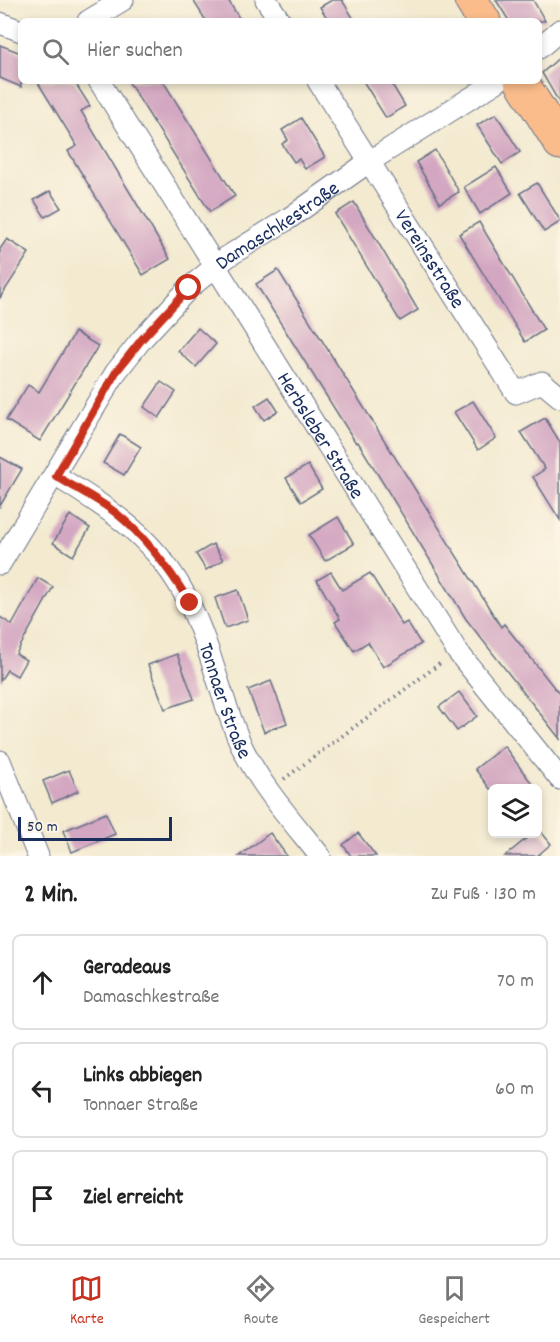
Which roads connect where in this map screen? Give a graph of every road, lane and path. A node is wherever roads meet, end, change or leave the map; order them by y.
1 (123, 0) edge
2 (266, 0) edge
3 (471, 0) edge
4 (93, 18) edge
5 (278, 18) edge
6 (482, 18) edge
7 (0, 23) edge
8 (18, 30) edge
9 (560, 30) edge
10 (542, 45) edge
11 (101, 84) edge
12 (320, 84) edge
13 (494, 84) edge
14 (523, 84) edge
15 (560, 143) edge
16 (370, 161) junction
17 (215, 267) junction
18 (560, 397) edge
19 (56, 476) junction
20 (0, 564) edge
21 (457, 651) junction
22 (0, 761) edge
23 (560, 779) edge
24 (270, 792) junction
25 (38, 856) edge
26 (320, 856) edge

1 - 4 street
2 - 5 street
3 - 6 main road
7 - 8 street
9 - 10 street
11 - 17 street, Herbsleber Straße
12 - 16 street, Vereinsstraße
13 - 16 street, Damaschkestraße
14 - 15 main road
16 - 17 street, Damaschkestraße
16 - 18 street, Vereinsstraße
17 - 19 street, Damaschkestraße
17 - 21 street, Herbsleber Straße
19 - 20 street, Damaschkestraße
19 - 24 street, Tonnaer Straße
21 - 23 street, Herbsleber Straße
21 - 24 path
22 - 25 street
24 - 26 street, Tonnaer Straße

